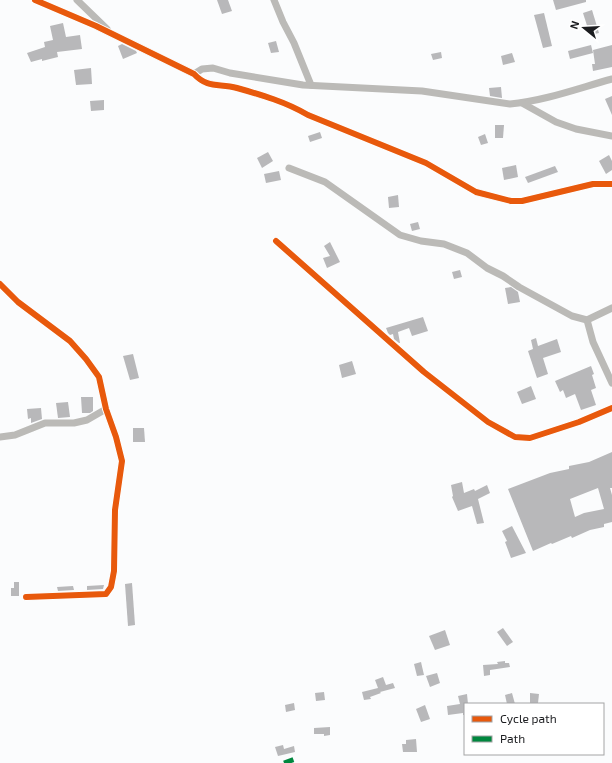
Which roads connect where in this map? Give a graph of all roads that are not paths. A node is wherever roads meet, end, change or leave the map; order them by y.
1 (35, 0) edge
2 (77, 0) edge
3 (274, 0) edge
4 (113, 34) junction
5 (194, 74) junction
6 (612, 79) edge
7 (311, 85) junction
8 (522, 103) junction
9 (612, 136) edge
10 (289, 168) dead end
11 (612, 184) edge
12 (276, 241) dead end
13 (0, 284) edge
14 (612, 308) edge
15 (587, 320) junction
16 (612, 383) edge
17 (612, 408) edge
18 (106, 409) junction
19 (0, 437) edge
20 (26, 597) dead end

1 - 4 street
2 - 4 street
3 - 7 street
4 - 5 street
5 - 7 street
5 - 11 street
6 - 8 street
7 - 8 street
8 - 9 street
10 - 15 street
12 - 17 street
13 - 18 street
14 - 15 street
15 - 16 street
18 - 19 street
18 - 20 street

